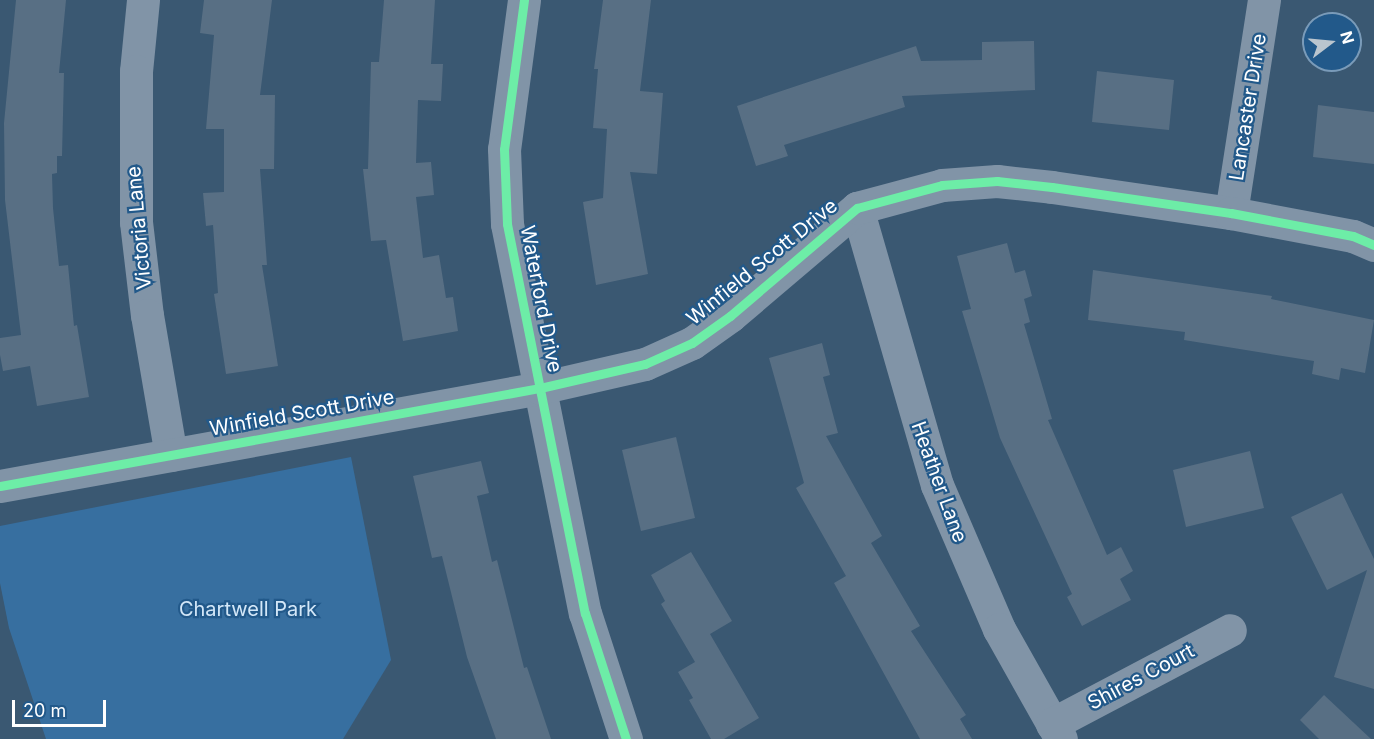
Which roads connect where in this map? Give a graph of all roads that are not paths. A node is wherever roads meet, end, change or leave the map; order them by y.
1 (143, 0) edge
2 (524, 0) edge
3 (1264, 0) edge
4 (857, 208) junction
5 (1232, 213) junction
6 (1374, 245) edge
7 (540, 388) junction
8 (171, 455) junction
9 (0, 486) edge
10 (1230, 630) dead end
11 (1056, 732) edge
12 (626, 739) edge

1 - 8 street, Victoria Lane
2 - 7 street, Waterford Drive
3 - 5 street, Lancaster Drive
4 - 5 street, Winfield Scott Drive
4 - 7 street, Winfield Scott Drive
4 - 11 street, Heather Lane
5 - 6 street, Winfield Scott Drive
7 - 8 street, Winfield Scott Drive
7 - 12 street, Waterford Drive
8 - 9 street, Winfield Scott Drive
10 - 11 street, Shires Court

